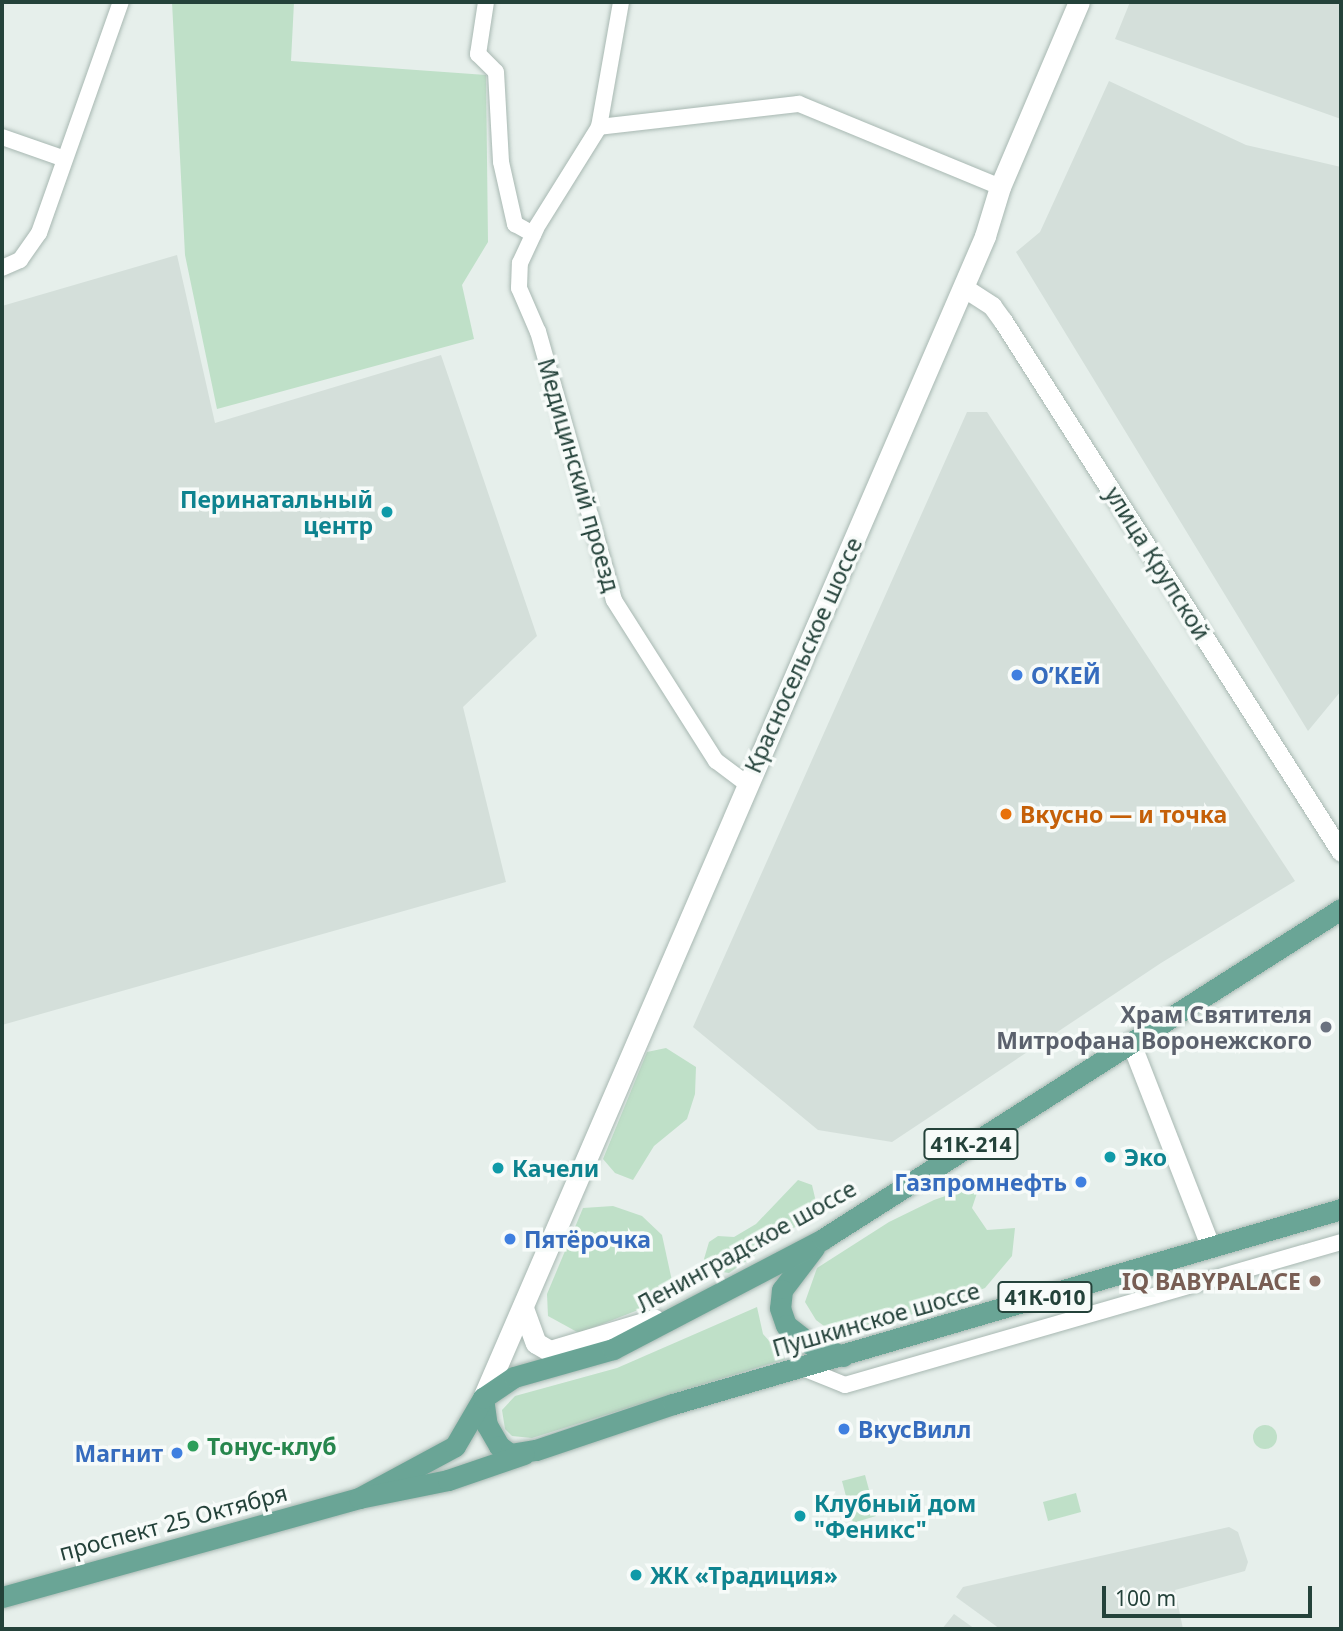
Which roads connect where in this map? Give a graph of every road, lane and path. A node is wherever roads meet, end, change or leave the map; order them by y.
1 (121, 2) edge
2 (486, 2) edge
3 (621, 2) edge
4 (1079, 2) edge
5 (599, 127) junction
6 (2, 137) edge
7 (62, 158) junction
8 (1000, 187) junction
9 (533, 234) junction
10 (2, 268) edge
11 (963, 287) junction
12 (747, 784) junction
13 (1341, 852) edge
14 (1341, 909) edge
15 (1131, 1043) junction
16 (1341, 1209) edge
17 (823, 1238) junction
18 (1341, 1242) edge
19 (1211, 1248) junction
20 (696, 1307) junction
21 (523, 1308) junction
22 (843, 1356) junction
23 (803, 1367) junction
24 (484, 1398) junction
25 (542, 1448) junction
26 (359, 1498) junction
27 (2, 1597) edge

1 - 7 street
2 - 9 street
3 - 5 street
4 - 8 main road, Красносельское шоссе
5 - 8 street
5 - 9 street, Медицинский проезд
6 - 7 street
7 - 10 street
8 - 11 main road, Красносельское шоссе
9 - 12 street, Медицинский проезд
11 - 12 main road, Красносельское шоссе
11 - 13 street, улица Крупской
12 - 21 main road, Красносельское шоссе
14 - 15 main road, Ленинградское шоссе / 41К-214
15 - 17 main road, Ленинградское шоссе / 41К-214
15 - 19 street
16 - 19 main road, Пушкинское шоссе / 41К-010
17 - 20 main road, Ленинградское шоссе / 41К-214
17 - 22 main road
18 - 23 street
19 - 22 main road, Пушкинское шоссе / 41К-010
20 - 21 main road
20 - 24 main road, Ленинградское шоссе / 41К-214
21 - 24 main road, Красносельское шоссе
22 - 23 main road, Пушкинское шоссе / 41К-010
23 - 25 main road, Пушкинское шоссе / 41К-010
24 - 25 main road, 41К-010
24 - 26 main road, проспект 25 Октября
25 - 26 main road, проспект 25 Октября
26 - 27 main road, проспект 25 Октября

